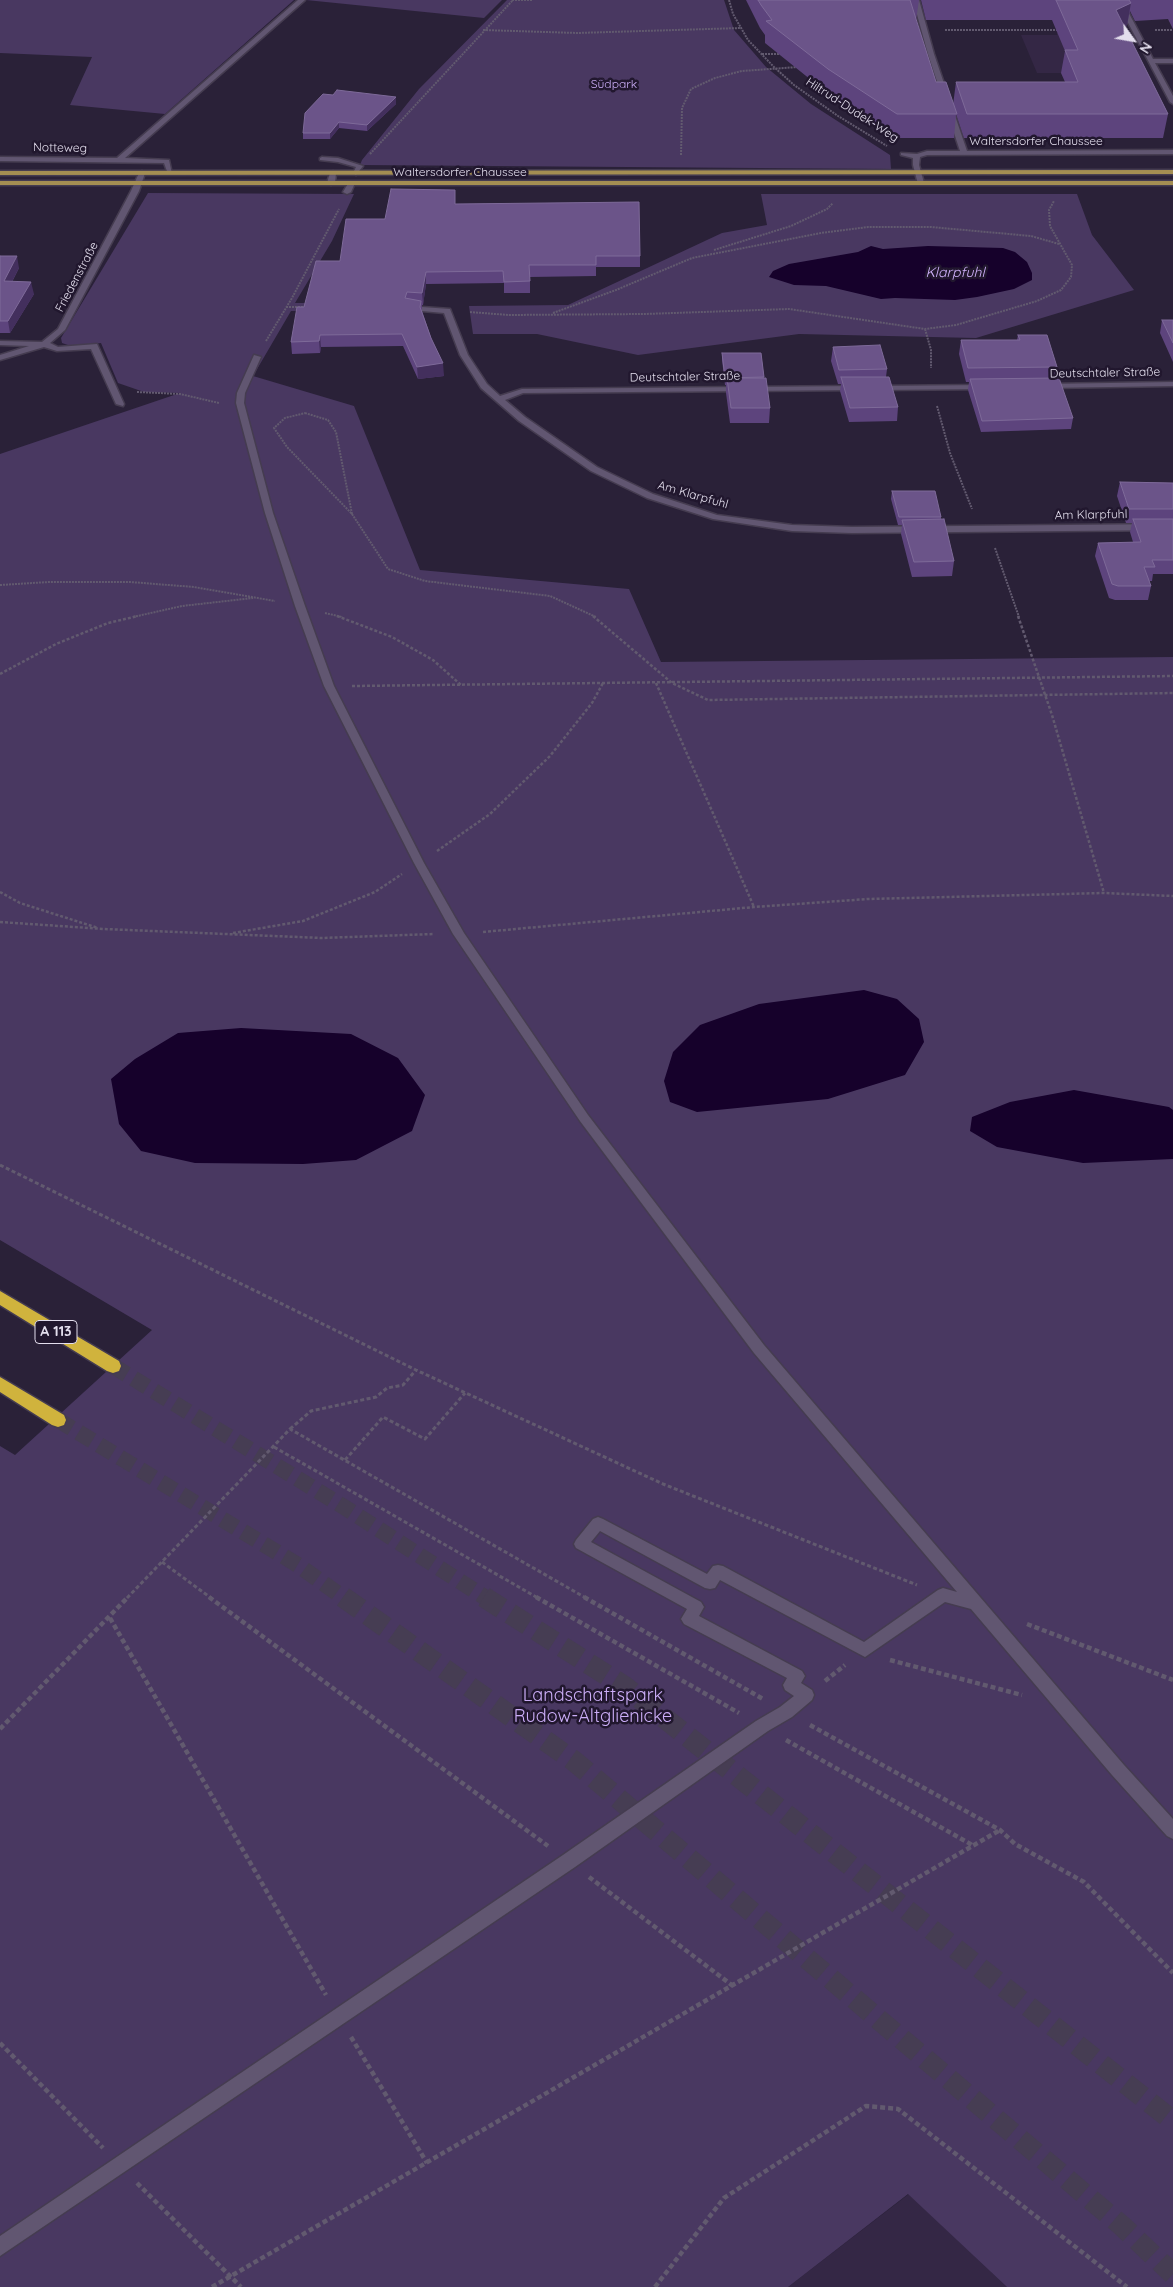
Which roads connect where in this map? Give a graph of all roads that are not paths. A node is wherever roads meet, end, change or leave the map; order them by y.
1 (302, 0) edge
2 (916, 0) edge
3 (1119, 0) edge
4 (1173, 60) edge
5 (1151, 61) junction
6 (1173, 102) edge
7 (1173, 152) edge
8 (964, 153) junction
9 (903, 154) road end
10 (917, 156) junction
11 (0, 159) edge
12 (322, 159) dead end
13 (119, 160) junction
14 (358, 170) junction
15 (1173, 172) edge
16 (0, 173) edge
17 (142, 173) junction
18 (170, 173) junction
19 (333, 173) junction
20 (918, 173) junction
21 (0, 183) edge
22 (139, 183) junction
23 (331, 183) junction
24 (351, 183) junction
25 (920, 183) junction
26 (1173, 183) edge
27 (347, 192) road end
28 (410, 308) edge
29 (0, 343) edge
30 (44, 344) junction
31 (257, 357) road end
32 (0, 358) edge
33 (1173, 384) edge
34 (1000, 386) edge
35 (1038, 386) edge
36 (498, 399) junction
37 (120, 404) dead end
38 (1173, 526) edge
39 (0, 1298) edge
40 (113, 1366) tunnel mouth
41 (0, 1384) edge
42 (58, 1420) tunnel mouth
43 (977, 1604) junction
44 (1173, 1831) edge
45 (0, 2247) edge

1 - 13 street
2 - 8 street
3 - 5 street
4 - 5 street
5 - 6 street
7 - 8 street, Waltersdorfer Chaussee
8 - 10 street, Waltersdorfer Chaussee
9 - 10 street, Hiltrud-Dudek-Weg
10 - 20 street
11 - 13 street, Notteweg
12 - 14 street
13 - 18 street, Notteweg
14 - 19 main road, Waltersdorfer Chaussee
14 - 20 main road, Waltersdorfer Chaussee
15 - 20 main road, Waltersdorfer Chaussee
16 - 17 main road, Waltersdorfer Chaussee
17 - 18 main road, Waltersdorfer Chaussee
17 - 22 street, Friedenstraße
18 - 19 main road, Waltersdorfer Chaussee
19 - 23 street
20 - 25 street
21 - 22 main road, Waltersdorfer Chaussee
22 - 23 main road, Waltersdorfer Chaussee
22 - 30 street, Friedenstraße
23 - 24 main road, Waltersdorfer Chaussee
24 - 25 main road, Waltersdorfer Chaussee
24 - 27 street
25 - 26 main road, Waltersdorfer Chaussee
28 - 36 street, Am Klarpfuhl
29 - 30 street
30 - 32 street, Friedenstraße
30 - 37 street
31 - 43 street
33 - 35 street, Deutschtaler Straße
34 - 36 street, Deutschtaler Straße
36 - 38 street, Am Klarpfuhl
39 - 40 highway, A 113
41 - 42 highway
43 - 44 street
43 - 45 street

